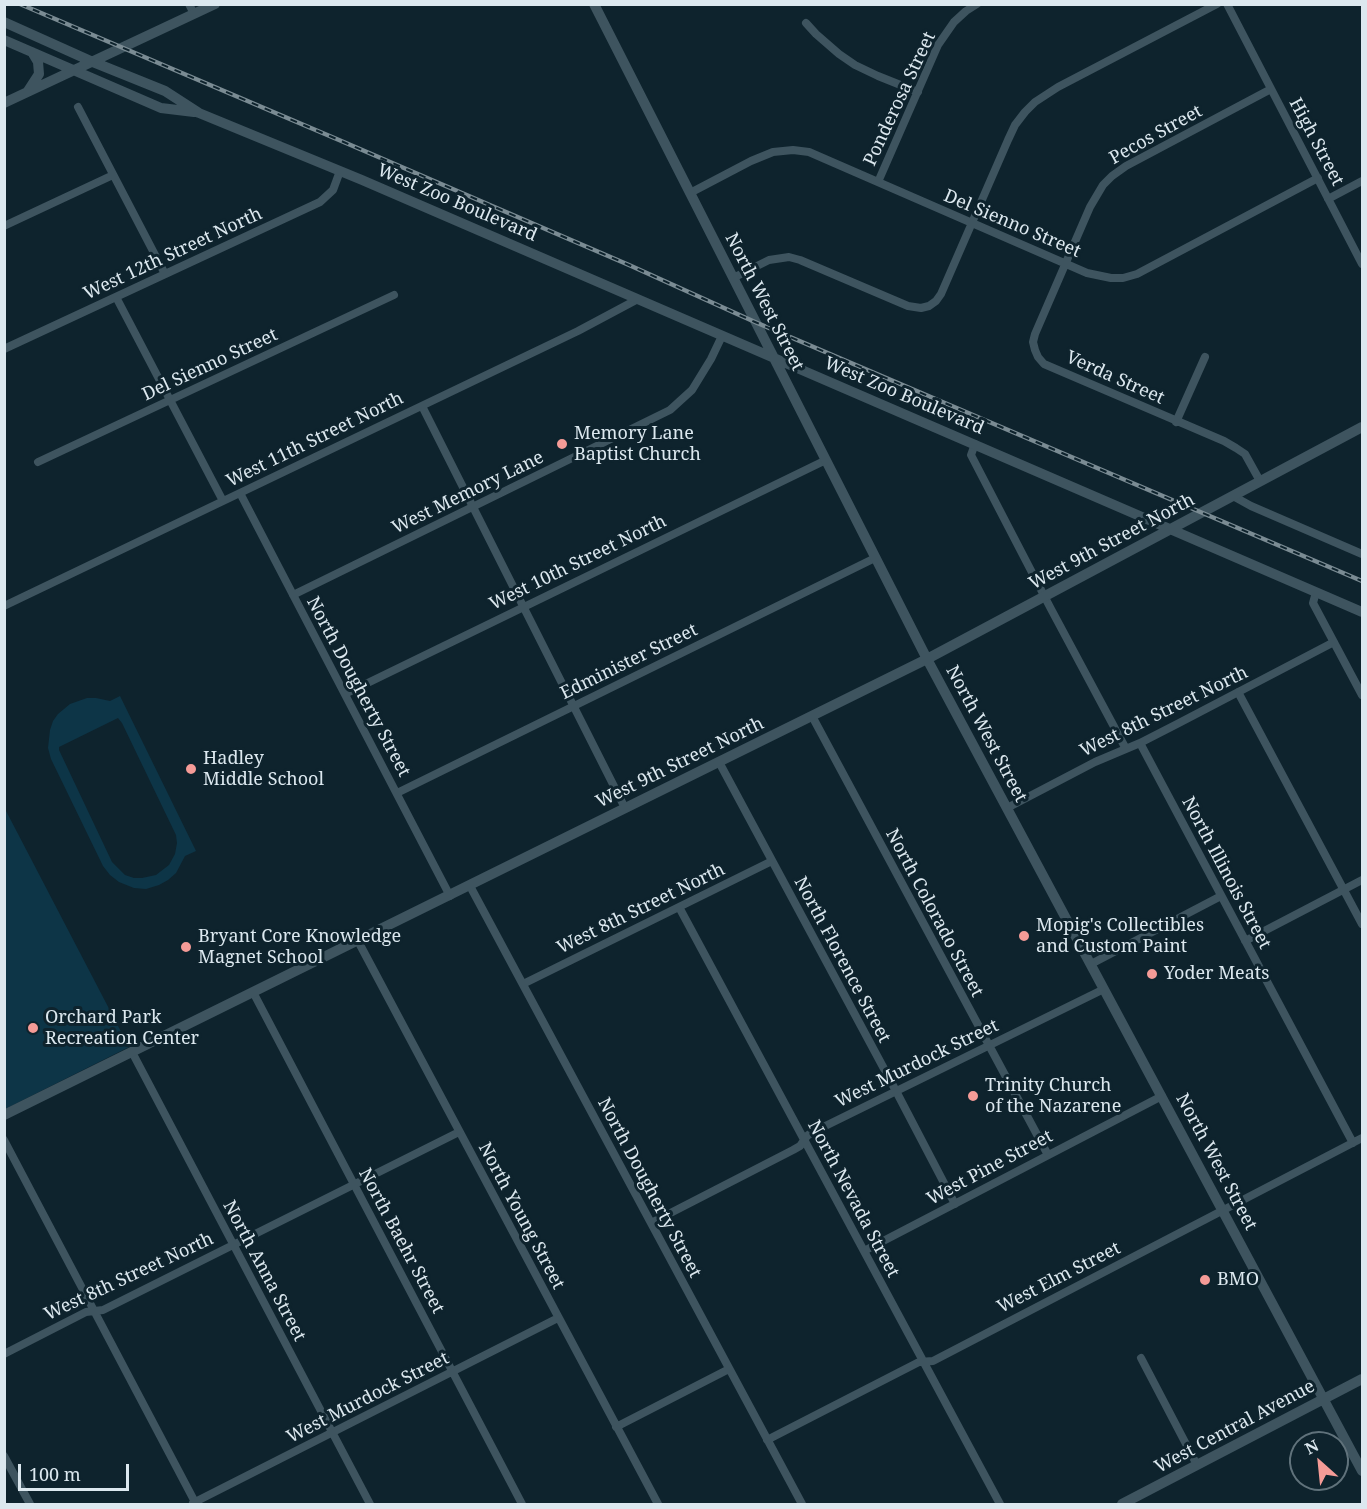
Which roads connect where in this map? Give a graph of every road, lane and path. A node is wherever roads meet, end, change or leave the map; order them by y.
1 (215, 4) edge
2 (594, 4) edge
3 (977, 4) edge
4 (1217, 4) edge
5 (1227, 4) edge
6 (1204, 8) edge
7 (192, 9) edge
8 (4, 22) edge
9 (806, 23) dead end
10 (4, 40) edge
11 (32, 51) junction
12 (93, 62) junction
13 (75, 70) junction
14 (1271, 89) junction
15 (918, 92) junction
16 (26, 93) junction
17 (4, 103) edge
18 (78, 107) dead end
19 (199, 113) junction
20 (340, 171) junction
21 (113, 175) junction
22 (1318, 178) junction
23 (1362, 181) edge
24 (878, 182) junction
25 (690, 193) junction
26 (1328, 199) junction
27 (972, 222) junction
28 (4, 226) edge
29 (1066, 263) junction
30 (1362, 264) edge
31 (165, 274) junction
32 (733, 278) junction
33 (394, 295) dead end
34 (116, 297) junction
35 (638, 299) junction
36 (722, 336) junction
37 (4, 349) edge
38 (1205, 357) dead end
39 (774, 358) junction
40 (170, 400) junction
41 (422, 406) junction
42 (1176, 422) junction
43 (1362, 427) edge
44 (975, 444) junction
45 (826, 460) junction
46 (38, 462) dead end
47 (1260, 481) junction
48 (240, 493) junction
49 (1233, 496) junction
50 (223, 501) junction
51 (473, 507) junction
52 (1171, 529) junction
53 (1362, 554) edge
54 (875, 558) junction
55 (1317, 592) junction
56 (293, 595) junction
57 (1044, 597) junction
58 (4, 606) edge
59 (524, 607) junction
60 (1362, 612) edge
61 (1334, 642) junction
62 (927, 658) junction
63 (1238, 692) junction
64 (345, 694) junction
65 (1362, 695) edge
66 (574, 706) junction
67 (812, 716) junction
68 (1140, 743) junction
69 (1126, 749) junction
70 (718, 762) junction
71 (397, 794) junction
72 (625, 808) junction
73 (1007, 808) junction
74 (772, 861) junction
75 (1362, 880) edge
76 (470, 886) junction
77 (1344, 889) junction
78 (450, 896) junction
79 (1221, 896) junction
80 (679, 907) junction
81 (1362, 924) edge
82 (1245, 940) junction
83 (358, 941) junction
84 (1091, 964) junction
85 (523, 984) junction
86 (1104, 989) junction
87 (253, 992) junction
88 (989, 1045) junction
89 (132, 1052) junction
90 (896, 1091) junction
91 (1162, 1096) junction
92 (4, 1115) edge
93 (459, 1132) junction
94 (1362, 1138) edge
95 (4, 1140) edge
96 (804, 1140) junction
97 (1353, 1143) junction
98 (1048, 1155) junction
99 (354, 1185) junction
100 (955, 1204) junction
101 (1223, 1210) junction
102 (651, 1223) junction
103 (233, 1245) junction
104 (864, 1251) junction
105 (94, 1311) junction
106 (558, 1318) junction
107 (4, 1354) edge
108 (1141, 1358) dead end
109 (924, 1361) junction
110 (729, 1368) junction
111 (453, 1372) junction
112 (1362, 1379) edge
113 (1324, 1399) junction
114 (616, 1427) junction
115 (332, 1433) junction
116 (767, 1440) junction
117 (4, 1456) edge
118 (1197, 1465) junction
119 (1362, 1471) edge
120 (30, 1504) edge
121 (194, 1504) edge
122 (370, 1504) edge
123 (522, 1504) edge
124 (655, 1504) edge
125 (802, 1504) edge
126 (1000, 1504) edge
127 (1126, 1504) edge

1 - 7 main road
2 - 25 main road, North West Street
3 - 15 street, Ponderosa Street
4 - 6 street
5 - 14 street, High Street
6 - 27 street
7 - 12 main road
8 - 12 main road, West Zoo Boulevard
9 - 15 street
10 - 11 main road, West Zoo Boulevard
11 - 13 main road, West Zoo Boulevard
11 - 16 main road
12 - 13 main road
12 - 19 main road, West Zoo Boulevard
13 - 16 main road
13 - 19 main road, West Zoo Boulevard
14 - 22 street, High Street
14 - 29 street, Pecos Street
15 - 24 street, Ponderosa Street
16 - 17 main road
18 - 21 street
19 - 20 main road, West Zoo Boulevard
20 - 31 street, West 12th Street North
20 - 35 main road, West Zoo Boulevard
21 - 28 street
21 - 31 street
22 - 26 street, High Street
22 - 29 street, Del Sienno Street
23 - 26 street
24 - 25 street, Del Sienno Street
24 - 27 street, Del Sienno Street
25 - 32 main road, North West Street
26 - 30 street, High Street
27 - 29 street, Del Sienno Street
27 - 32 street
29 - 42 street, Verda Street
31 - 34 street, West 12th Street North
32 - 39 main road, North West Street
33 - 40 street, Del Sienno Street
34 - 37 street, West 12th Street North
34 - 40 street
35 - 36 main road, West Zoo Boulevard
35 - 41 street, West 11th Street North
36 - 39 main road, West Zoo Boulevard
36 - 51 street, West Memory Lane
38 - 42 street
39 - 44 main road, West Zoo Boulevard
39 - 45 main road, North West Street
40 - 46 street, Del Sienno Street
40 - 50 street
41 - 48 street, West 11th Street North
41 - 51 street
42 - 47 street, Verda Street
43 - 47 main road, West 9th Street North
44 - 52 main road, West Zoo Boulevard
44 - 57 street
45 - 54 main road, North West Street
45 - 59 street, West 10th Street North
47 - 49 main road, West 9th Street North
48 - 50 street, West 11th Street North
48 - 56 street, North Dougherty Street
49 - 52 main road, West 9th Street North
49 - 53 street
50 - 58 street, West 11th Street North
51 - 56 street, West Memory Lane
51 - 59 street
52 - 55 main road, West Zoo Boulevard
52 - 57 main road, West 9th Street North
54 - 62 main road, North West Street
54 - 66 street, Edminister Street
55 - 60 main road, West Zoo Boulevard
55 - 61 street
56 - 64 street, North Dougherty Street
57 - 62 main road, West 9th Street North
57 - 69 street
59 - 64 street, West 10th Street North
59 - 66 street
61 - 63 street, West 8th Street North
61 - 65 street
62 - 67 main road, West 9th Street North
62 - 73 main road, North West Street
63 - 68 street, West 8th Street North
63 - 77 street
64 - 71 street, North Dougherty Street
66 - 71 street, Edminister Street
66 - 72 street
67 - 70 main road, West 9th Street North
67 - 88 street, North Colorado Street
68 - 69 street, West 8th Street North
68 - 79 street, North Illinois Street
69 - 73 street, West 8th Street North
70 - 72 main road, West 9th Street North
70 - 74 street, North Florence Street
71 - 78 street, North Dougherty Street
72 - 76 main road, West 9th Street North
73 - 84 main road, North West Street
74 - 80 street, West 8th Street North
74 - 90 street, North Florence Street
75 - 77 street
76 - 78 main road, West 9th Street North
76 - 85 street, North Dougherty Street
77 - 81 street
77 - 82 street
78 - 83 main road, West 9th Street North
79 - 82 street, North Illinois Street
79 - 84 street
80 - 85 street, West 8th Street North
80 - 96 street, North Nevada Street
82 - 97 street, North Illinois Street
83 - 87 main road, West 9th Street North
83 - 93 street, North Young Street
84 - 86 main road, North West Street
85 - 102 street, North Dougherty Street
86 - 88 street, West Murdock Street
86 - 91 main road, North West Street
87 - 89 main road, West 9th Street North
87 - 99 street, North Baehr Street
88 - 90 street, West Murdock Street
88 - 98 street, North Colorado Street
89 - 92 main road, West 9th Street North
89 - 103 street, North Anna Street
90 - 96 street, West Murdock Street
90 - 100 street, North Florence Street
91 - 98 street, West Pine Street
91 - 101 main road, North West Street
93 - 99 street, West 8th Street North
93 - 106 street, North Young Street
94 - 97 street, West Elm Street
95 - 105 street
96 - 102 street, West Murdock Street
96 - 104 street, North Nevada Street
97 - 101 street, West Elm Street
98 - 100 street, West Pine Street
99 - 103 street, West 8th Street North
99 - 111 street, North Baehr Street
100 - 104 street, West Pine Street
101 - 109 street, West Elm Street
101 - 113 main road, North West Street
102 - 110 street, North Dougherty Street
103 - 105 street, West 8th Street North
103 - 115 street, North Anna Street
104 - 109 street, North Nevada Street
105 - 107 street, West 8th Street North
105 - 121 street
106 - 111 street, West Murdock Street
106 - 114 street, North Young Street
108 - 118 street
109 - 116 street, West Elm Street
109 - 126 street, North Nevada Street
110 - 114 street
110 - 116 street, North Dougherty Street
111 - 115 street, West Murdock Street
111 - 123 street, North Baehr Street
112 - 113 main road, West Central Avenue
113 - 118 main road, West Central Avenue
113 - 119 main road, North West Street
114 - 124 street, North Young Street
115 - 121 street, West Murdock Street
115 - 122 street, North Anna Street
116 - 125 street, North Dougherty Street
117 - 120 street
118 - 127 main road, West Central Avenue

